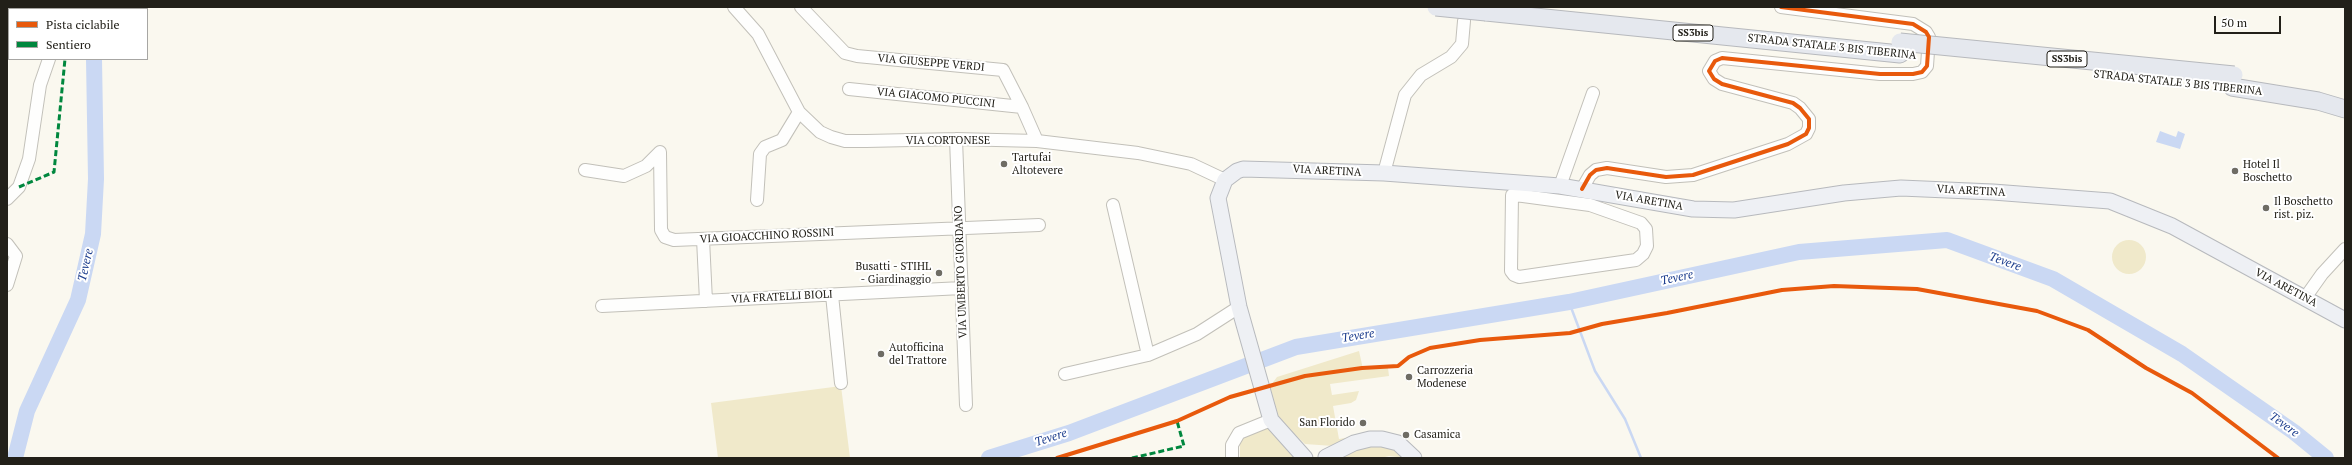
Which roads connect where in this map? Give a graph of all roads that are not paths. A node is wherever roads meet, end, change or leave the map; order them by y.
1 (734, 7) edge
2 (1436, 7) edge
3 (1544, 7) edge
4 (1781, 7) edge
5 (803, 8) edge
6 (1464, 20) dead end
7 (1900, 48) junction
8 (49, 60) edge
9 (2233, 81) junction
10 (849, 89) dead end
11 (1593, 93) dead end
12 (2345, 97) edge
13 (1022, 107) junction
14 (2345, 109) edge
15 (799, 112) junction
16 (956, 139) junction
17 (1037, 141) junction
18 (585, 170) dead end
19 (1384, 173) junction
20 (1225, 180) junction
21 (1560, 186) junction
22 (1582, 189) junction
23 (1522, 190) junction
24 (7, 199) edge
25 (757, 200) dead end
26 (1113, 204) dead end
27 (1039, 225) dead end
28 (960, 227) junction
29 (702, 239) junction
30 (7, 244) edge
31 (2345, 249) edge
32 (7, 285) edge
33 (962, 288) junction
34 (832, 295) junction
35 (2305, 298) junction
36 (706, 301) junction
37 (602, 306) dead end
38 (1239, 308) junction
39 (2343, 318) edge
40 (1148, 355) junction
41 (1065, 374) dead end
42 (841, 383) dead end
43 (966, 405) dead end
44 (1271, 420) junction
45 (1232, 458) edge
46 (1305, 458) edge
47 (1326, 458) edge
48 (1414, 458) edge

1 - 15 street, VIA CORTONESE
2 - 7 highway, STRADA STATALE 3 BIS TIBERINA / SS3bis, bridge
3 - 7 highway, STRADA STATALE 3 BIS TIBERINA / SS3bis
4 - 22 street
5 - 13 street, VIA GIUSEPPE VERDI
6 - 19 street
7 - 9 highway, STRADA STATALE 3 BIS TIBERINA / SS3bis
8 - 24 street
9 - 12 highway, STRADA STATALE 3 BIS TIBERINA / SS3bis
9 - 14 highway, STRADA STATALE 3 BIS TIBERINA / SS3bis
10 - 13 street, VIA GIACOMO PUCCINI
11 - 21 street
13 - 17 street, VIA GIUSEPPE VERDI
15 - 16 street, VIA CORTONESE
15 - 25 street
16 - 17 street, VIA CORTONESE
16 - 28 street, VIA UMBERTO GIORDANO
17 - 20 street, VIA CORTONESE
18 - 29 street, VIA GIOACCHINO ROSSINI
19 - 20 main road, VIA ARETINA
19 - 23 main road, VIA ARETINA
20 - 38 main road
21 - 22 main road, VIA ARETINA
21 - 23 main road, VIA ARETINA
22 - 35 main road, VIA ARETINA
23 - 23 street
26 - 40 street
27 - 28 street, VIA GIOACCHINO ROSSINI
28 - 29 street, VIA GIOACCHINO ROSSINI
28 - 33 street, VIA UMBERTO GIORDANO
29 - 36 street
30 - 32 street
31 - 35 street
33 - 34 street, VIA FRATELLI BIOLI
33 - 43 street, VIA UMBERTO GIORDANO
34 - 36 street, VIA FRATELLI BIOLI
34 - 42 street
35 - 39 main road, VIA ARETINA
36 - 37 street, VIA FRATELLI BIOLI
38 - 40 street
38 - 44 main road
40 - 41 street
44 - 45 street
44 - 46 main road
46 - 47 main road
47 - 48 main road

